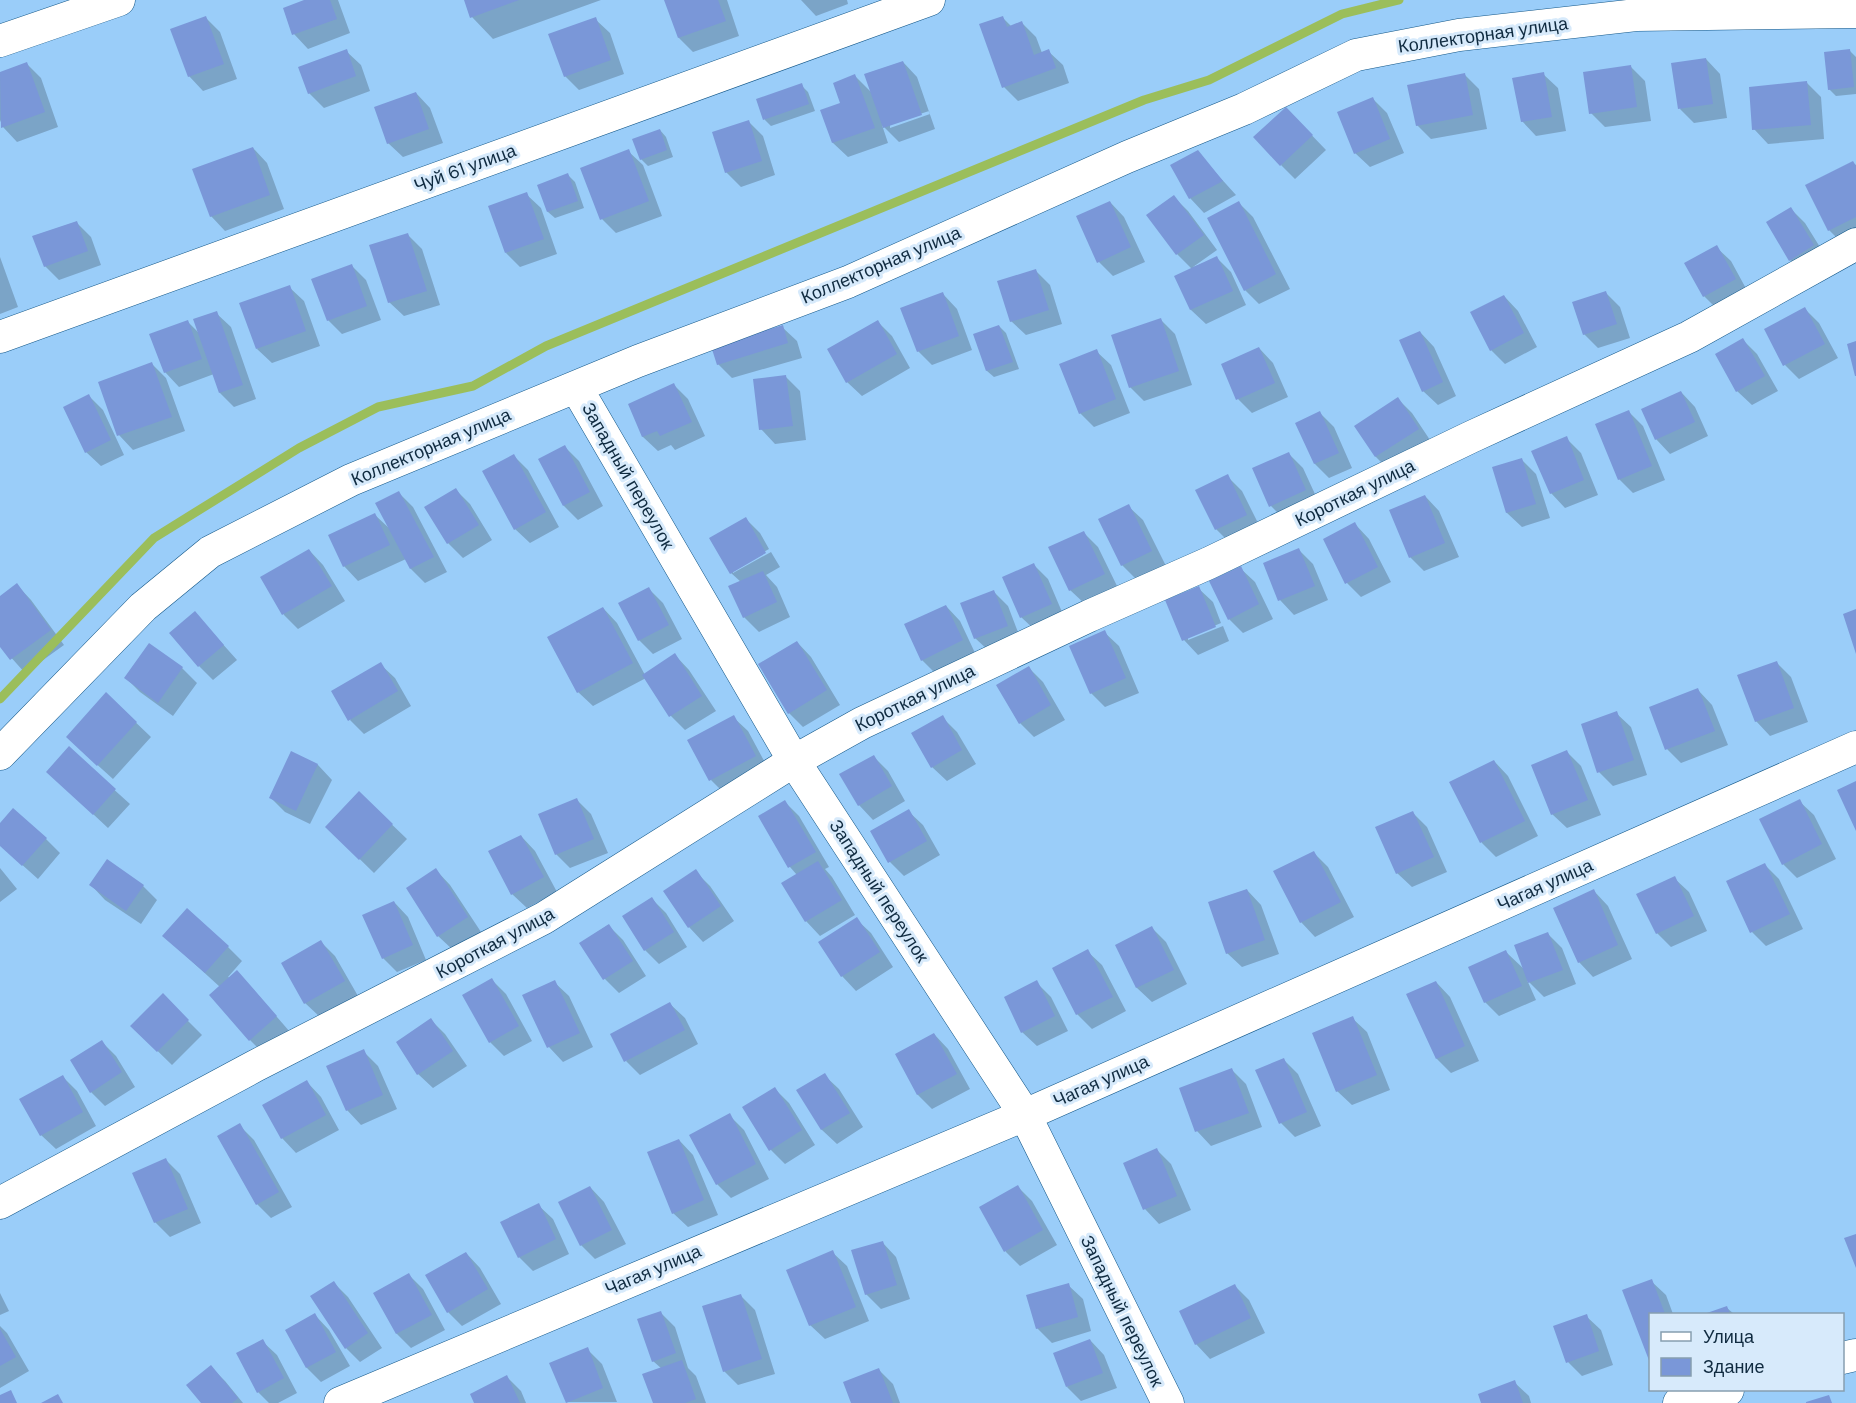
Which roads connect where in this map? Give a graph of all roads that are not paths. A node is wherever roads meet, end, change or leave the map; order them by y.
1 (119, 0) edge
2 (929, 0) edge
3 (1856, 12) edge
4 (0, 41) edge
5 (1856, 244) edge
6 (0, 337) edge
7 (576, 387) junction
8 (1856, 747) edge
9 (0, 754) edge
10 (794, 761) junction
11 (1025, 1115) junction
12 (0, 1203) edge
13 (1721, 1391) edge
14 (340, 1403) edge
15 (1168, 1403) edge
16 (1679, 1403) edge

1 - 4 street
2 - 6 street, Чуй 61 улица
3 - 7 street, Коллекторная улица
5 - 10 street, Короткая улица
7 - 9 street, Коллекторная улица
7 - 10 street, Западный переулок
8 - 11 street, Чагая улица
10 - 11 street, Западный переулок
10 - 12 street, Короткая улица
11 - 14 street, Чагая улица
11 - 15 street, Западный переулок
13 - 16 street

